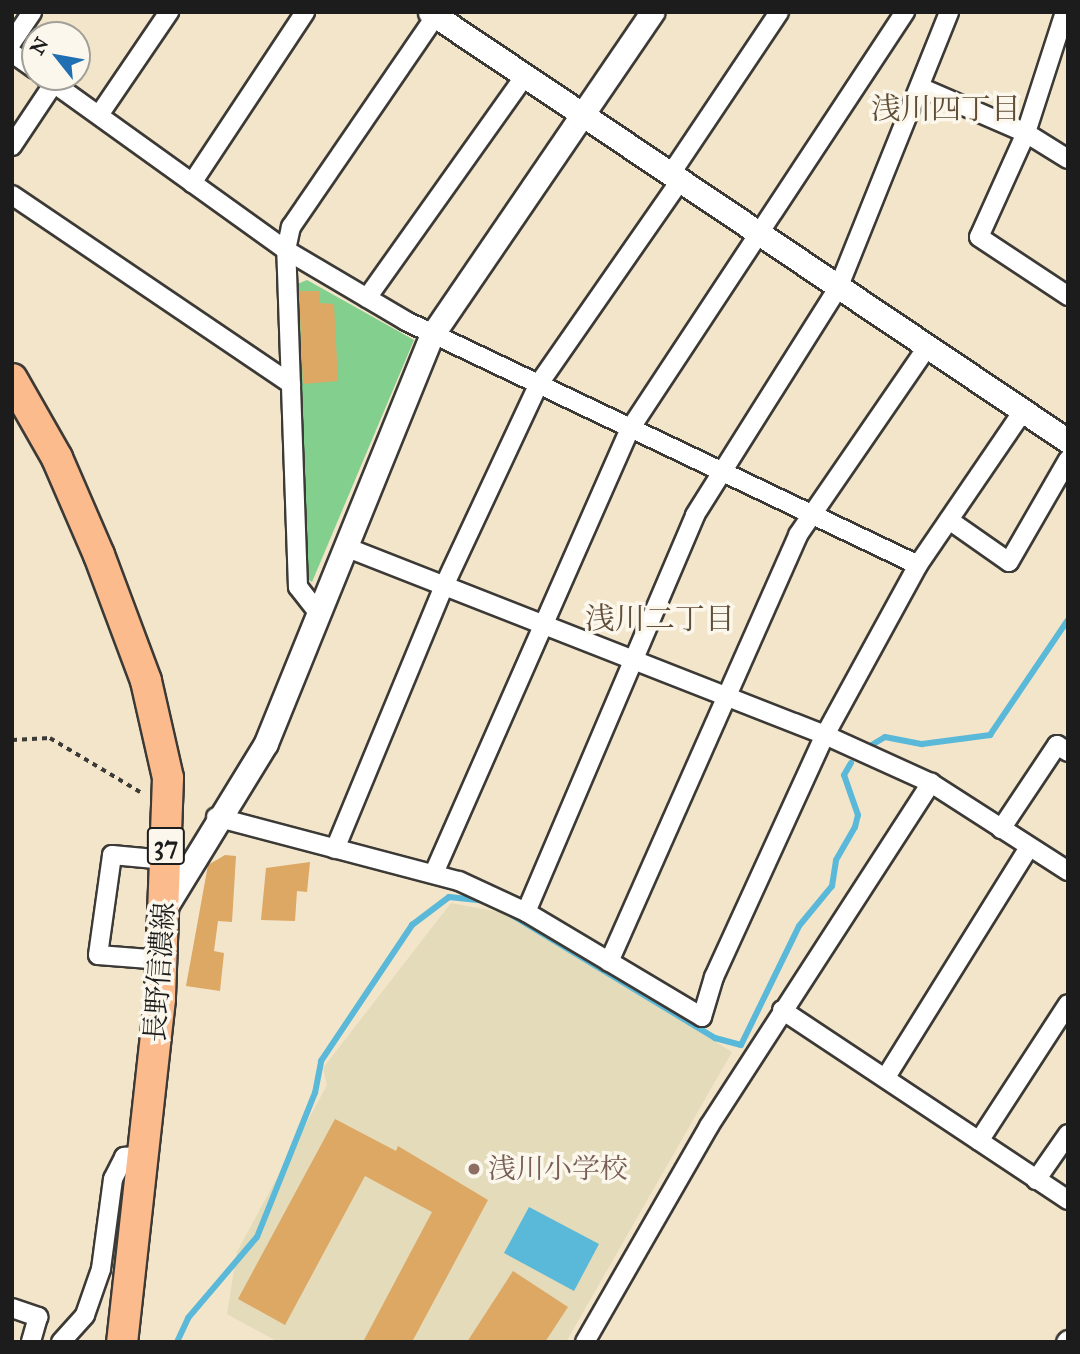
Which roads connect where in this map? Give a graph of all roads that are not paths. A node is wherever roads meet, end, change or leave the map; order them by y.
1 (32, 12) edge
2 (169, 12) edge
3 (305, 12) edge
4 (779, 12) edge
5 (905, 12) edge
6 (949, 12) edge
7 (1065, 12) edge
8 (434, 13) edge
9 (648, 14) edge
10 (12, 42) edge
11 (524, 76) junction
12 (922, 88) junction
13 (44, 91) edge
14 (65, 91) edge
15 (99, 116) junction
16 (581, 116) junction
17 (1026, 133) junction
18 (12, 146) edge
19 (1068, 159) edge
20 (675, 178) junction
21 (192, 183) junction
22 (12, 195) edge
23 (763, 235) junction
24 (286, 250) junction
25 (839, 286) junction
26 (1068, 296) edge
27 (367, 298) junction
28 (432, 335) junction
29 (928, 346) junction
30 (12, 379) edge
31 (291, 384) junction
32 (538, 385) junction
33 (1023, 411) junction
34 (630, 429) junction
35 (1068, 440) edge
36 (1068, 460) edge
37 (720, 471) junction
38 (813, 516) junction
39 (949, 520) junction
40 (348, 548) junction
41 (918, 565) junction
42 (444, 586) junction
43 (320, 615) junction
44 (540, 623) junction
45 (631, 659) junction
46 (725, 696) junction
47 (825, 735) junction
48 (1068, 752) edge
49 (931, 783) junction
50 (216, 817) junction
51 (1001, 828) junction
52 (1029, 847) junction
53 (335, 849) junction
54 (166, 860) junction
55 (1068, 871) edge
56 (434, 873) junction
57 (165, 908) junction
58 (526, 912) junction
59 (162, 960) junction
60 (609, 962) junction
61 (1068, 1004) edge
62 (782, 1010) junction
63 (886, 1077) junction
64 (1068, 1134) edge
65 (979, 1141) junction
66 (145, 1155) junction
67 (1036, 1180) junction
68 (1068, 1200) edge
69 (12, 1308) edge
70 (31, 1342) edge
71 (61, 1342) edge
72 (122, 1342) edge
73 (585, 1342) edge

1 - 10 street
2 - 15 street
3 - 21 street
4 - 20 street
5 - 23 street
6 - 12 street
7 - 17 street
8 - 11 street
8 - 24 street
9 - 16 street
11 - 16 street
11 - 27 street
12 - 17 street
12 - 25 street
13 - 18 street
14 - 15 street
15 - 21 street
16 - 20 street
16 - 28 street
17 - 19 street
17 - 26 street
20 - 23 street
20 - 32 street
21 - 24 street
22 - 31 street
23 - 25 street
23 - 34 street
24 - 27 street
24 - 31 street
25 - 29 street
25 - 37 street
27 - 28 street
28 - 32 street
28 - 40 street
29 - 33 street
29 - 38 street
30 - 54 main road, 長野信濃線 / 37
31 - 43 street
32 - 34 street
32 - 42 street
33 - 35 street
33 - 39 street
34 - 37 street
34 - 44 street
36 - 39 street
37 - 38 street
37 - 45 street
38 - 41 street
38 - 46 street
39 - 41 street
40 - 42 street
40 - 43 street
41 - 47 street
42 - 44 street
42 - 53 street
43 - 50 street
44 - 45 street
44 - 56 street
45 - 46 street
45 - 58 street
46 - 47 street
46 - 60 street
47 - 49 street
47 - 60 street
48 - 51 street
49 - 51 street
49 - 62 street
50 - 53 street
50 - 57 street
51 - 52 street
52 - 55 street
52 - 63 street
53 - 56 street
54 - 57 main road, 長野信濃線 / 37
54 - 59 street
56 - 58 street
57 - 59 main road, 長野信濃線 / 37
58 - 60 street
59 - 66 main road, 長野信濃線 / 37
61 - 65 street
62 - 63 street
62 - 73 street
63 - 65 street
64 - 67 street
65 - 67 street
66 - 71 street
66 - 72 main road, 長野信濃線 / 37
67 - 68 street
69 - 70 street

